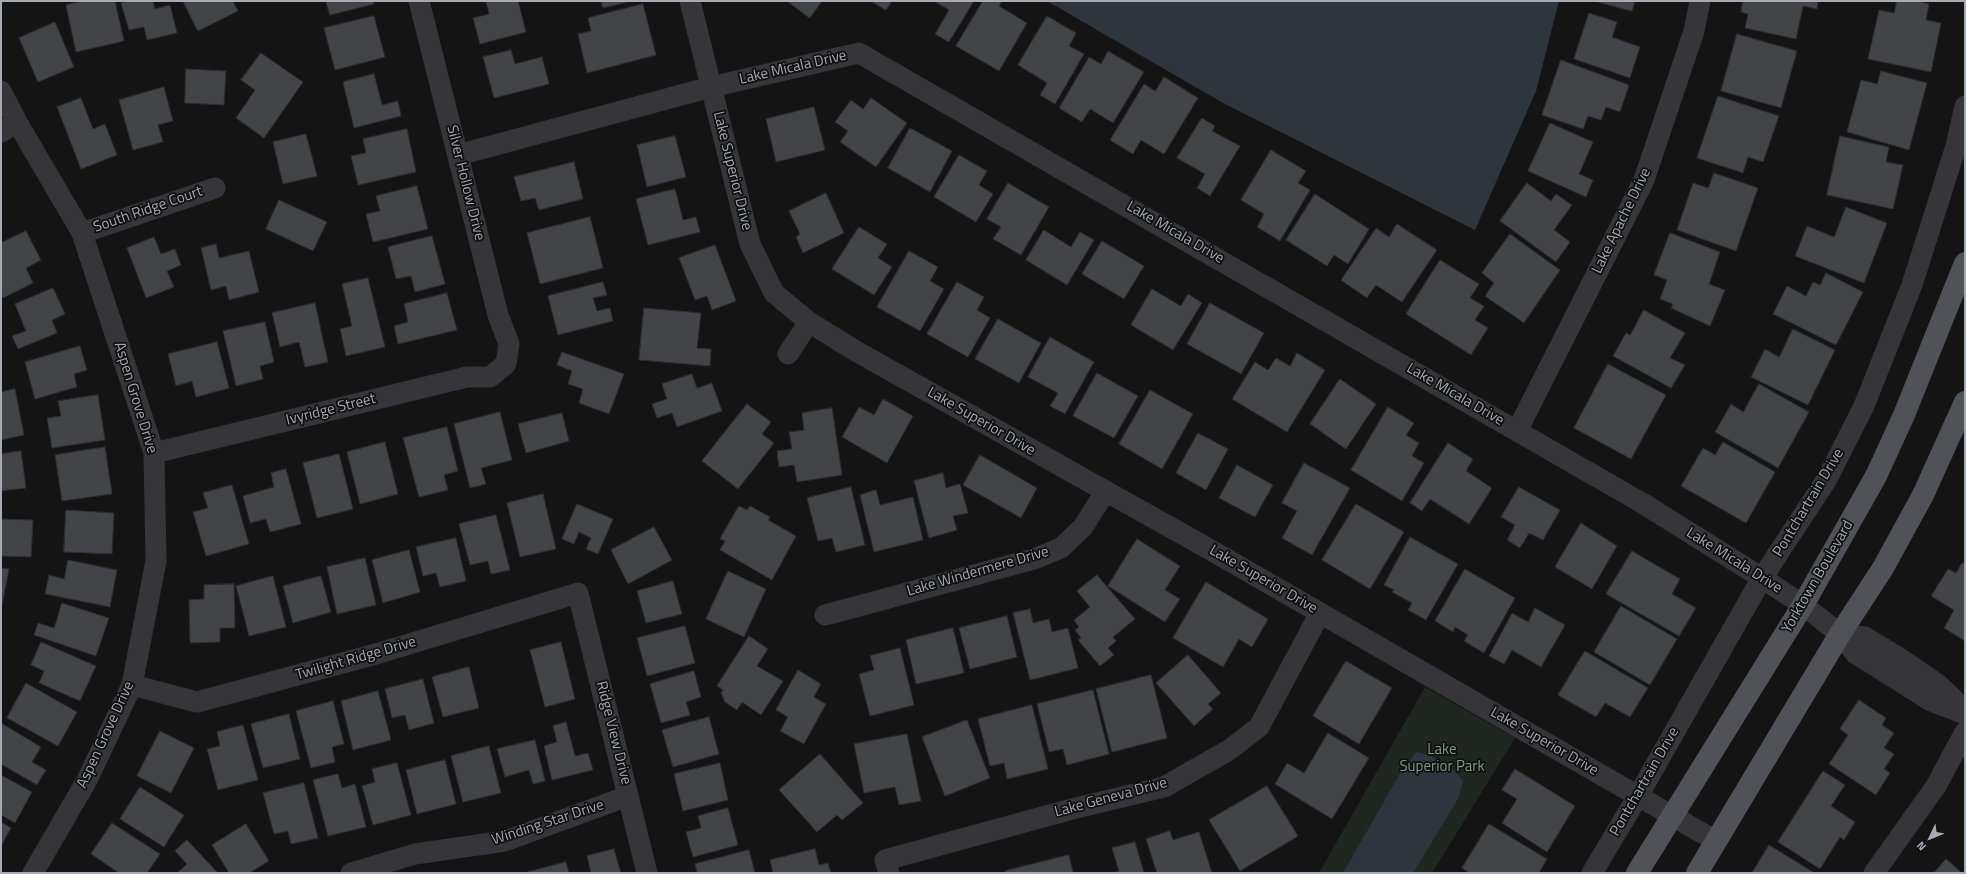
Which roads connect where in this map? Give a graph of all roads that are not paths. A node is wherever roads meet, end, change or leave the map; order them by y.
1 (419, 1) edge
2 (690, 1) edge
3 (1700, 1) edge
4 (711, 87) junction
5 (1, 91) edge
6 (1965, 106) edge
7 (9, 127) edge
8 (458, 155) junction
9 (215, 188) dead end
10 (82, 233) junction
11 (1965, 263) edge
12 (809, 322) junction
13 (788, 354) dead end
14 (506, 364) joint
15 (1965, 402) edge
16 (1517, 431) junction
17 (154, 453) junction
18 (1105, 492) junction
19 (1762, 578) junction
20 (578, 593) joint
21 (1803, 605) junction
22 (1320, 613) junction
23 (825, 615) dead end
24 (1840, 634) junction
25 (132, 685) junction
26 (1965, 710) edge
27 (1965, 714) edge
28 (1965, 732) edge
29 (628, 796) junction
30 (1638, 796) junction
31 (1671, 815) junction
32 (1716, 841) junction
33 (33, 873) edge
34 (351, 873) edge
35 (647, 873) edge
36 (889, 873) edge
37 (1592, 873) edge
38 (1637, 873) edge
39 (1697, 873) edge
40 (1874, 873) edge

1 - 8 street, Silver Hollow Drive
2 - 4 street, Lake Superior Drive
3 - 16 street, Lake Apache Drive
4 - 8 street, Lake Micala Drive
4 - 12 street, Lake Superior Drive
4 - 16 street, Lake Micala Drive
5 - 7 street, Aspen Grove Drive
6 - 19 street, Pontchartrain Drive
7 - 10 street, Aspen Grove Drive
8 - 14 street, Silver Hollow Drive
9 - 10 street, South Ridge Court
10 - 17 street, Aspen Grove Drive
11 - 21 main road, Yorktown Boulevard
12 - 13 street
12 - 18 street, Lake Superior Drive
14 - 17 street, Ivyridge Street
15 - 24 main road
16 - 19 street, Lake Micala Drive
17 - 25 street, Aspen Grove Drive
18 - 22 street, Lake Superior Drive
18 - 23 street, Lake Windermere Drive
19 - 21 street, Lake Micala Drive
19 - 30 street, Pontchartrain Drive
20 - 25 street, Twilight Ridge Drive
20 - 29 street, Ridge View Drive
21 - 24 street, Lake Micala Drive
21 - 31 main road, Yorktown Boulevard
22 - 30 street, Lake Superior Drive
22 - 36 street, Lake Geneva Drive
24 - 26 street
24 - 27 street, Lake Micala Drive
24 - 32 main road
25 - 33 street, Aspen Grove Drive
28 - 40 street
29 - 34 street, Winding Star Drive
29 - 35 street, Ridge View Drive
30 - 31 street, Lake Superior Drive
30 - 37 street, Pontchartrain Drive
31 - 32 street, Lake Superior Drive
31 - 38 main road, Yorktown Boulevard
32 - 39 main road

